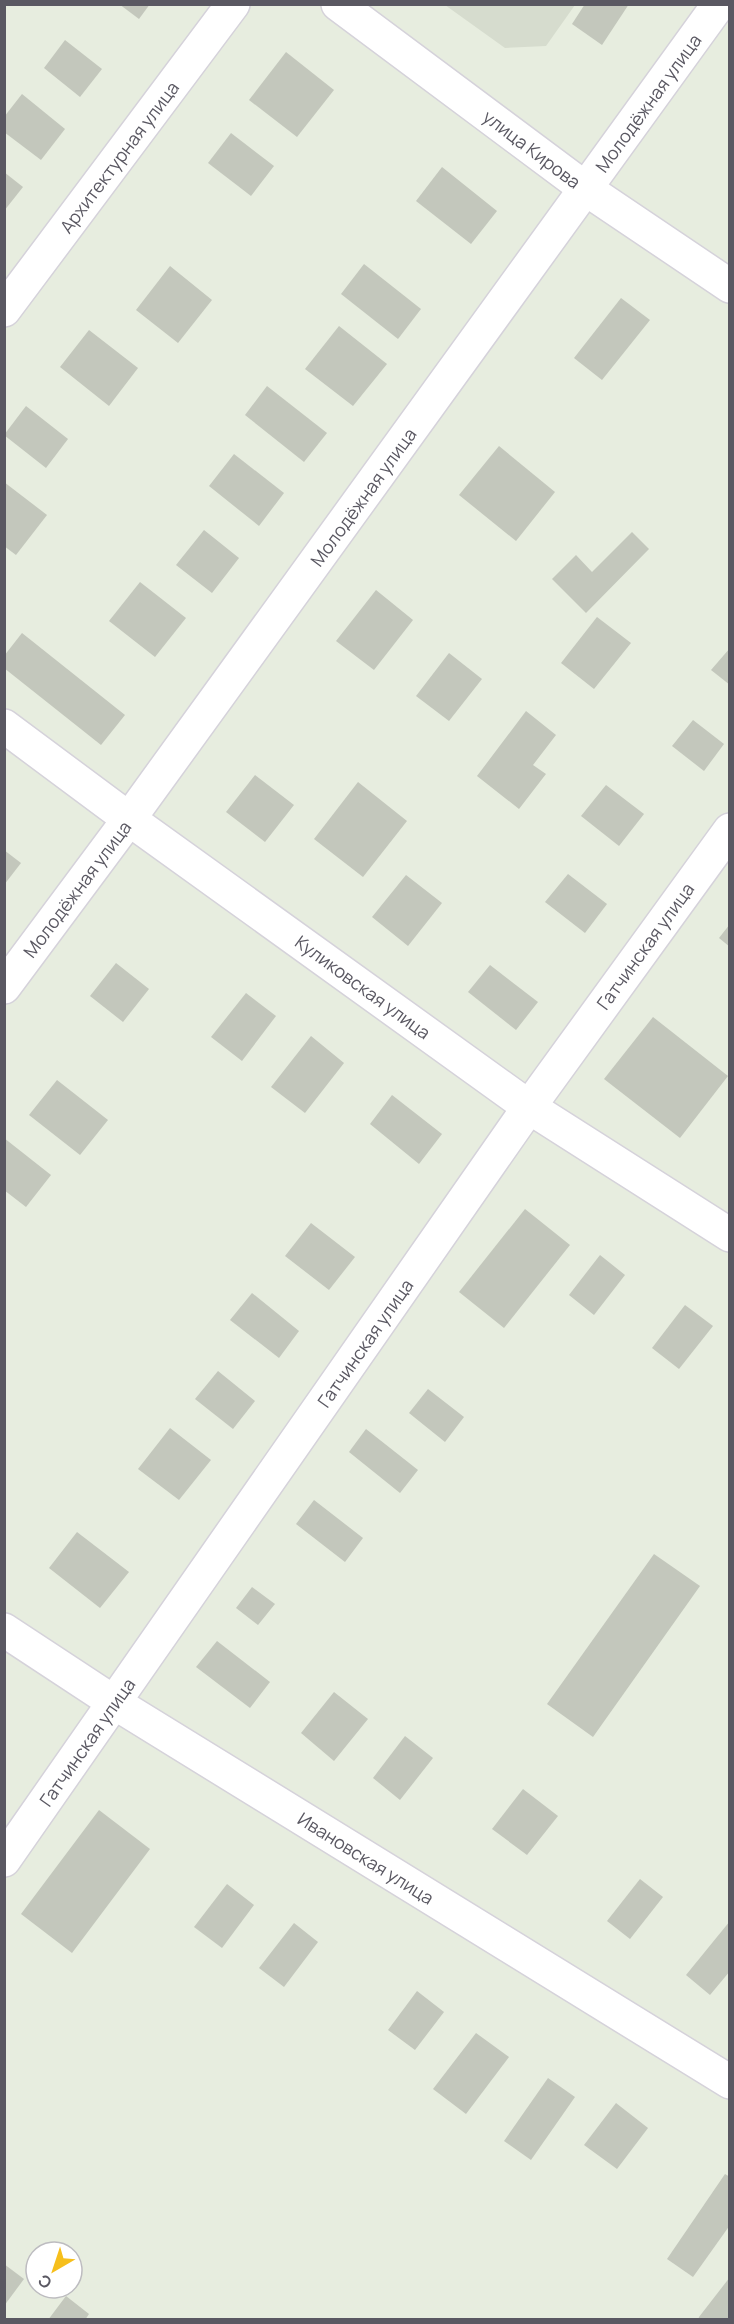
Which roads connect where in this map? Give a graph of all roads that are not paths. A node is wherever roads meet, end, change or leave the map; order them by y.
1 (233, 4) edge
2 (338, 4) edge
3 (719, 4) edge
4 (586, 189) junction
5 (729, 286) edge
6 (4, 310) edge
7 (4, 726) edge
8 (129, 819) junction
9 (729, 830) edge
10 (4, 987) edge
11 (530, 1107) junction
12 (729, 1235) edge
13 (4, 1630) edge
14 (115, 1703) junction
15 (4, 1860) edge
16 (729, 2082) edge

1 - 6 street, Архитектурная улица
2 - 4 street, улица Кирова
3 - 4 street, Молодёжная улица
4 - 5 street, улица Кирова
4 - 8 street, Молодёжная улица
7 - 8 street, Куликовская улица
8 - 10 street, Молодёжная улица
8 - 11 street, Куликовская улица
9 - 11 street, Гатчинская улица
11 - 12 street, Куликовская улица
11 - 14 street, Гатчинская улица
13 - 14 street, Ивановская улица
14 - 15 street, Гатчинская улица
14 - 16 street, Ивановская улица

